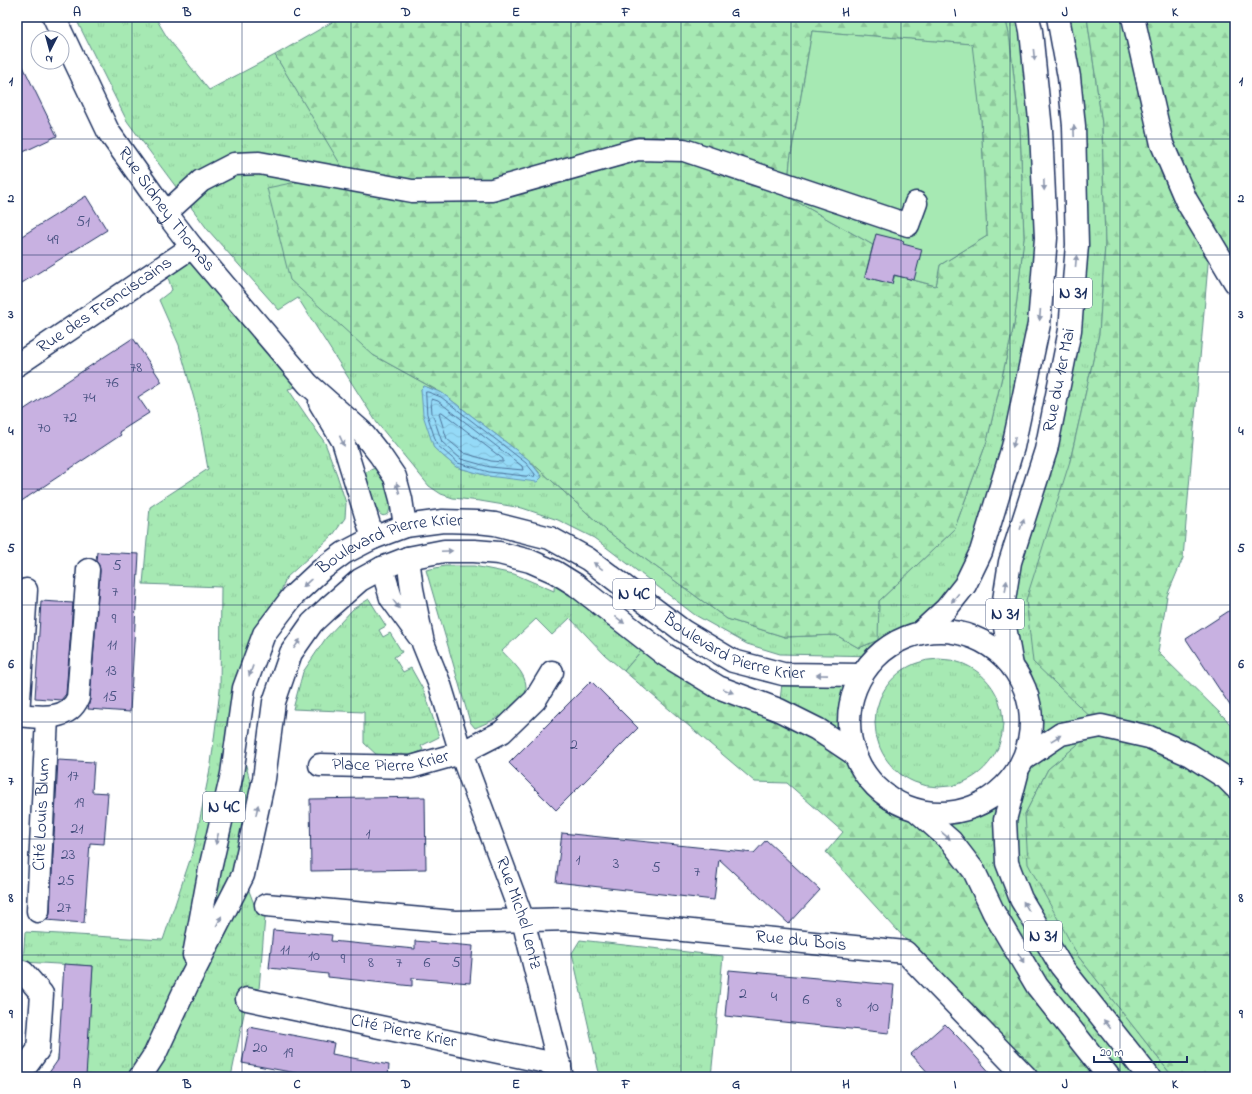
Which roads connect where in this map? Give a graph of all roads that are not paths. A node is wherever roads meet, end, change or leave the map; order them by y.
1 (54, 17) edge
2 (1028, 17) edge
3 (1058, 17) edge
4 (1133, 17) edge
5 (916, 202) dead end
6 (166, 213) junction
7 (192, 247) junction
8 (1235, 282) edge
9 (17, 365) edge
10 (308, 384) junction
11 (405, 526) junction
12 (373, 538) junction
13 (408, 558) junction
14 (382, 568) junction
15 (88, 570) dead end
16 (26, 590) dead end
17 (920, 633) junction
18 (423, 642) junction
19 (1012, 666) junction
20 (552, 672) dead end
21 (861, 675) junction
22 (18, 715) edge
23 (47, 717) junction
24 (853, 752) junction
25 (461, 753) junction
26 (1021, 764) junction
27 (320, 766) dead end
28 (1235, 787) edge
29 (917, 811) junction
30 (266, 905) dead end
31 (38, 911) dead end
32 (523, 920) junction
33 (17, 972) edge
34 (189, 981) junction
35 (247, 998) dead end
36 (561, 1071) edge
37 (18, 1077) edge
38 (140, 1077) edge
39 (1026, 1077) edge
40 (1109, 1077) edge
41 (1149, 1077) edge

1 - 6 main road, Rue Sidney Thomas
2 -> 17 main road, Rue du 1er Mai / N 31
19 -> 3 main road, Rue du 1er Mai / N 31
4 - 8 main road
5 - 6 main road
6 - 7 main road, Rue Sidney Thomas
7 - 9 main road, Rue des Franciscains
7 - 10 main road, Rue Sidney Thomas
11 -> 10 main road, Rue Sidney Thomas
10 -> 12 main road, Rue Sidney Thomas
11 - 12 main road, Boulevard Pierre Krier / N 4C
11 - 13 main road, Rue Sidney Thomas
21 -> 11 main road, Boulevard Pierre Krier / N 4C
12 - 14 main road, Rue Sidney Thomas
12 -> 34 main road, Boulevard Pierre Krier / N 4C
13 - 14 main road, Boulevard Pierre Krier / N 4C
13 - 18 main road, Place Pierre Krier
13 -> 24 main road, Boulevard Pierre Krier / N 4C
14 -> 18 main road, Place Pierre Krier
34 -> 14 main road, Boulevard Pierre Krier / N 4C
15 - 23 main road
16 - 22 main road
17 - 19 main road
17 - 21 main road
18 - 25 main road, Place Pierre Krier
19 - 26 main road
20 - 25 main road, Place Pierre Krier
21 - 24 main road
22 - 23 main road
23 - 31 main road, Cité Louis Blum
24 - 29 main road
25 - 27 main road, Place Pierre Krier
25 - 32 main road, Rue Michel Lentz
26 -> 28 main road
26 - 29 main road
41 -> 26 main road, N 31
29 -> 40 main road, N 31
30 - 32 main road
32 - 36 main road, Rue Michel Lentz
32 - 39 main road, Rue du Bois
33 - 37 main road
34 - 38 main road, Boulevard Pierre Krier / N 4C
35 - 36 main road, Cité Pierre Krier

